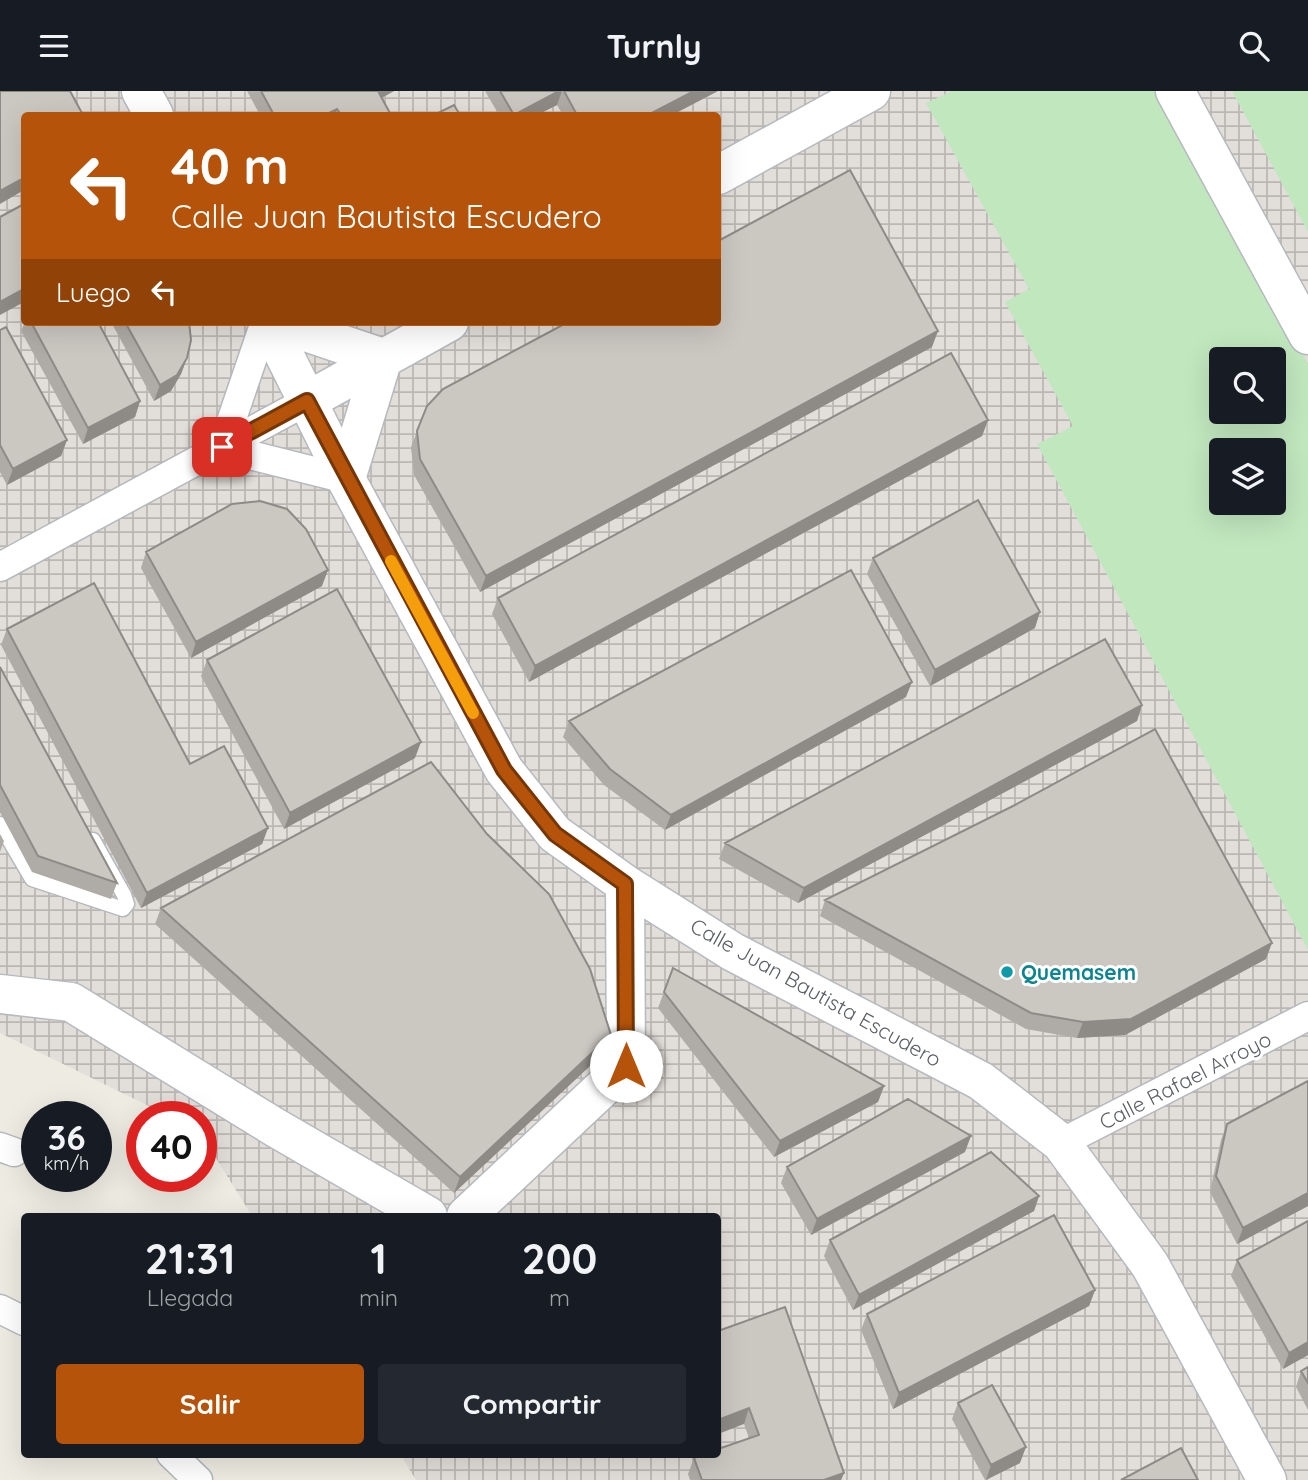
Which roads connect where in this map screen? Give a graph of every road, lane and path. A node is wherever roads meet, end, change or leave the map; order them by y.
1 (141, 91) edge
2 (1175, 91) edge
3 (850, 96) edge
4 (152, 112) edge
5 (721, 173) edge
6 (265, 326) edge
7 (268, 326) edge
8 (288, 326) edge
9 (442, 326) edge
10 (1308, 335) edge
11 (383, 358) junction
12 (307, 401) junction
13 (222, 447) junction
14 (346, 479) junction
15 (0, 567) edge
16 (0, 824) edge
17 (85, 824) edge
18 (625, 884) junction
19 (0, 994) edge
20 (1308, 1016) edge
21 (1061, 1143) junction
22 (423, 1213) edge
23 (469, 1213) edge
24 (0, 1309) edge
25 (21, 1320) edge
26 (175, 1458) edge
27 (198, 1480) edge
28 (1267, 1480) edge

1 - 4 street
2 - 10 street
3 - 5 street
6 - 13 street
7 - 12 street, Calle Juan Bautista Escudero
8 - 11 street
9 - 11 street
11 - 12 street
11 - 14 street
12 - 13 street
12 - 14 street, Calle Juan Bautista Escudero
13 - 14 street
13 - 15 street
14 - 18 street, Calle Juan Bautista Escudero
16 - 17 lane
18 - 21 street, Calle Juan Bautista Escudero
18 - 23 street
19 - 22 street
20 - 21 street, Calle Rafael Arroyo
21 - 28 street, Calle Juan Bautista Escudero
24 - 25 street
26 - 27 street

